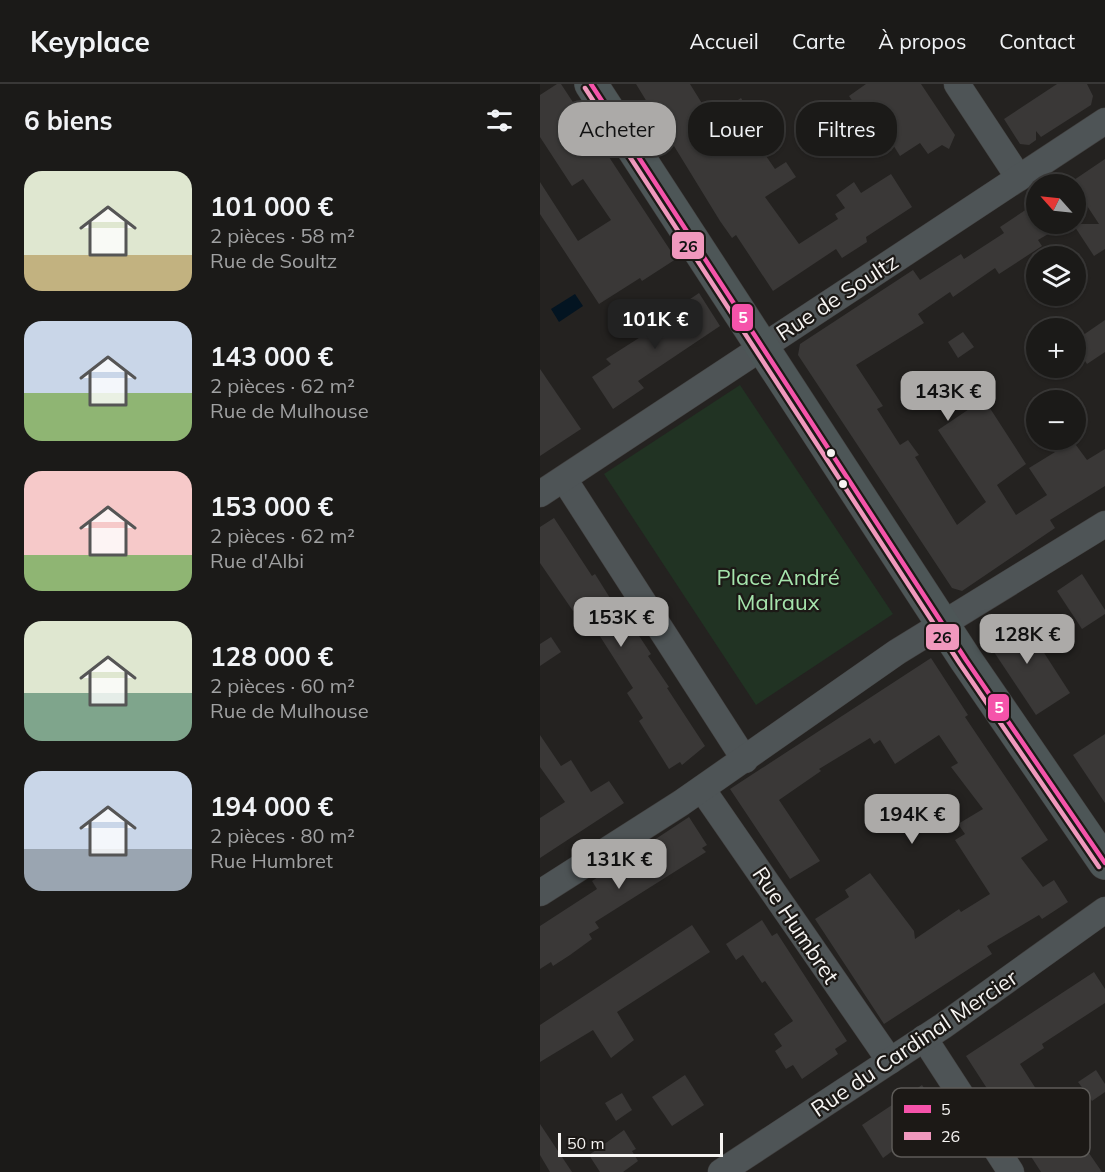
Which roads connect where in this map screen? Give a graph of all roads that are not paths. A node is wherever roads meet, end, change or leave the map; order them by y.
1 (591, 84) edge
2 (957, 84) edge
3 (1105, 121) edge
4 (1019, 178) junction
5 (761, 348) junction
6 (564, 479) junction
7 (540, 494) edge
8 (1105, 524) edge
9 (942, 623) junction
10 (745, 760) junction
11 (702, 789) junction
12 (1105, 863) edge
13 (540, 893) edge
14 (1105, 910) edge
15 (924, 1038) junction
16 (890, 1061) junction
17 (956, 1088) edge
18 (1001, 1157) edge
19 (731, 1169) edge
20 (1011, 1172) edge

1 - 5 street
2 - 4 street
3 - 4 street, Rue de Soultz
4 - 5 street, Rue de Soultz
5 - 6 street, Rue de Soultz
5 - 9 street
6 - 7 street, Rue de Soultz
6 - 10 street
8 - 9 street
9 - 10 street
9 - 12 street
10 - 11 street
11 - 13 street
11 - 16 street, Rue Humbret
14 - 15 street, Rue du Cardinal Mercier
15 - 16 street, Rue du Cardinal Mercier
15 - 17 street
16 - 19 street, Rue du Cardinal Mercier
18 - 20 street

